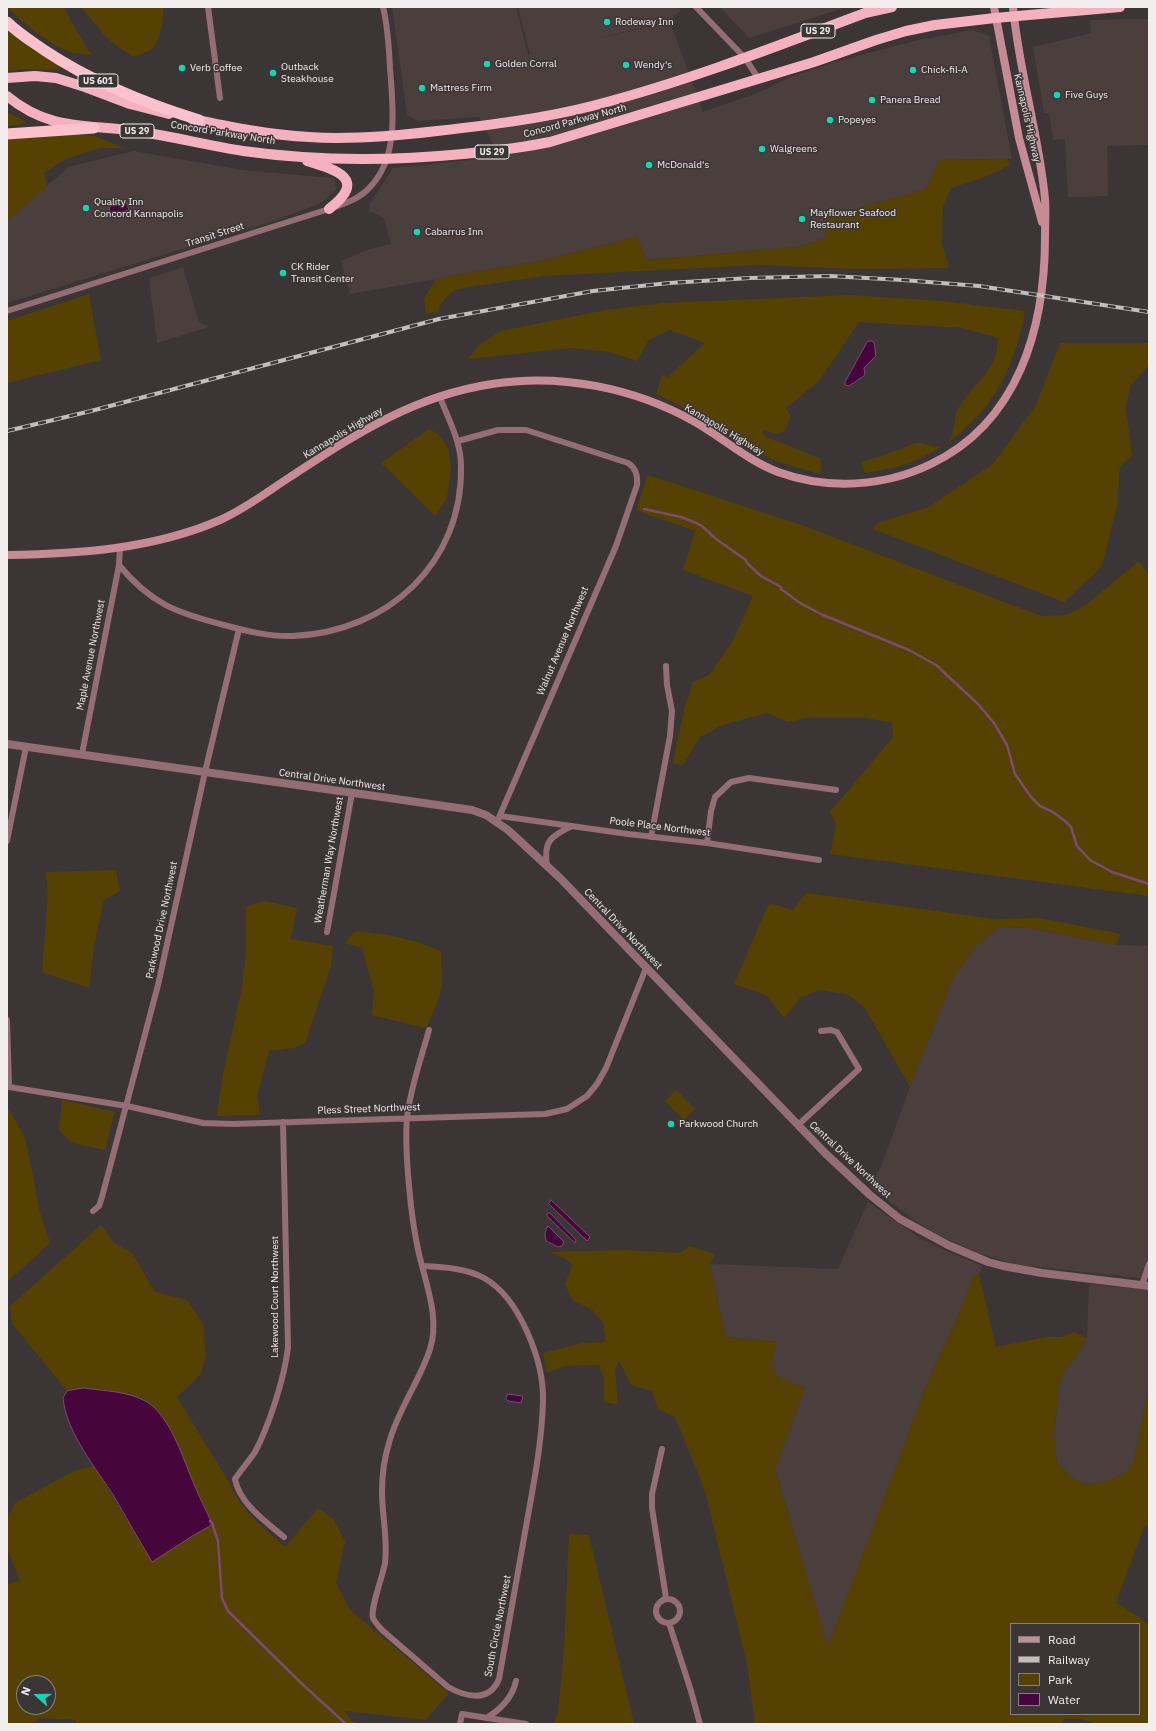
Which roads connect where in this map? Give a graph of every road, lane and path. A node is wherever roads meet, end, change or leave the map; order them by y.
1 (208, 7) edge
2 (383, 7) edge
3 (696, 7) edge
4 (892, 7) edge
5 (994, 7) edge
6 (1120, 7) edge
7 (1014, 12) edge
8 (995, 18) junction
9 (7, 22) edge
10 (746, 58) junction
11 (7, 78) edge
12 (758, 78) junction
13 (7, 96) edge
14 (220, 98) dead end
15 (200, 120) junction
16 (94, 128) junction
17 (7, 134) edge
18 (391, 136) junction
19 (286, 155) junction
20 (387, 158) junction
21 (328, 209) junction
22 (1045, 232) junction
23 (7, 311) edge
24 (440, 396) junction
25 (458, 441) junction
26 (120, 547) junction
27 (7, 555) edge
28 (120, 562) junction
29 (239, 629) junction
30 (666, 666) dead end
31 (7, 744) edge
32 (26, 747) junction
33 (82, 754) junction
34 (205, 772) junction
35 (836, 790) dead end
36 (352, 792) junction
37 (498, 819) junction
38 (572, 826) junction
39 (651, 837) junction
40 (7, 841) edge
41 (706, 843) junction
42 (819, 860) dead end
43 (546, 866) junction
44 (327, 932) dead end
45 (646, 968) junction
46 (7, 1020) edge
47 (429, 1030) dead end
48 (821, 1031) dead end
49 (127, 1106) junction
50 (407, 1117) junction
51 (283, 1122) junction
52 (798, 1125) junction
53 (93, 1211) dead end
54 (1149, 1264) edge
55 (422, 1266) junction
56 (1145, 1285) edge
57 (662, 1449) dead end
58 (284, 1537) dead end
59 (666, 1598) junction
60 (669, 1623) junction
61 (516, 1680) dead end
62 (486, 1718) junction
63 (460, 1724) edge
64 (526, 1724) edge
65 (700, 1724) edge

1 - 14 street
2 - 18 street, Transit Street
3 - 10 street
4 - 10 highway, Concord Parkway North / US 29
5 - 8 main road, Kannapolis Highway
6 - 7 highway, Concord Parkway North / US 29
7 - 8 highway, Concord Parkway North / US 29
7 - 22 main road, Kannapolis Highway
8 - 12 highway, Concord Parkway North / US 29
8 - 22 main road, Kannapolis Highway
9 - 15 highway, US 601
10 - 12 street
10 - 18 highway, Concord Parkway North / US 29
11 - 15 highway, Concord Parkway North / US 29
12 - 20 highway, Concord Parkway North / US 29
13 - 16 highway, Concord Parkway North / US 29
15 - 18 highway, Concord Parkway North / US 29
16 - 17 highway
16 - 19 highway, Concord Parkway North / US 29
18 - 20 street, Transit Street
19 - 20 highway, Concord Parkway North / US 29
19 - 21 highway
20 - 21 street, Transit Street
21 - 23 street, Transit Street
22 - 24 main road, Kannapolis Highway
24 - 25 street
24 - 26 main road, Kannapolis Highway
25 - 29 street
25 - 37 street, Walnut Avenue Northwest
26 - 27 main road, Kannapolis Highway
26 - 28 street, Maple Avenue Northwest
28 - 29 street
28 - 33 street, Maple Avenue Northwest
29 - 34 street, Parkwood Drive Northwest
30 - 39 street
31 - 32 street, Central Drive Northwest
32 - 33 street, Central Drive Northwest
32 - 40 street
33 - 34 street, Central Drive Northwest
34 - 36 street, Central Drive Northwest
34 - 49 street, Parkwood Drive Northwest
35 - 41 street
36 - 37 street, Central Drive Northwest
36 - 44 street, Weatherman Way Northwest
37 - 38 street, Poole Place Northwest
37 - 43 street, Central Drive Northwest
38 - 39 street, Poole Place Northwest
38 - 43 street
39 - 41 street, Poole Place Northwest
41 - 42 street, Poole Place Northwest
43 - 45 street, Central Drive Northwest
45 - 50 street, Pless Street Northwest
45 - 52 street, Central Drive Northwest
46 - 49 street, Pless Street Northwest
47 - 50 street, South Circle Northwest
48 - 52 street
49 - 51 street, Pless Street Northwest
49 - 53 street, Parkwood Drive Northwest
50 - 51 street, Pless Street Northwest
50 - 55 street, South Circle Northwest
51 - 58 street, Lakewood Court Northwest
52 - 56 street, Central Drive Northwest
54 - 56 street
55 - 55 street, South Circle Northwest
57 - 59 street
59 - 60 street
59 - 60 street
60 - 65 street
61 - 62 street
62 - 63 street
62 - 64 street

